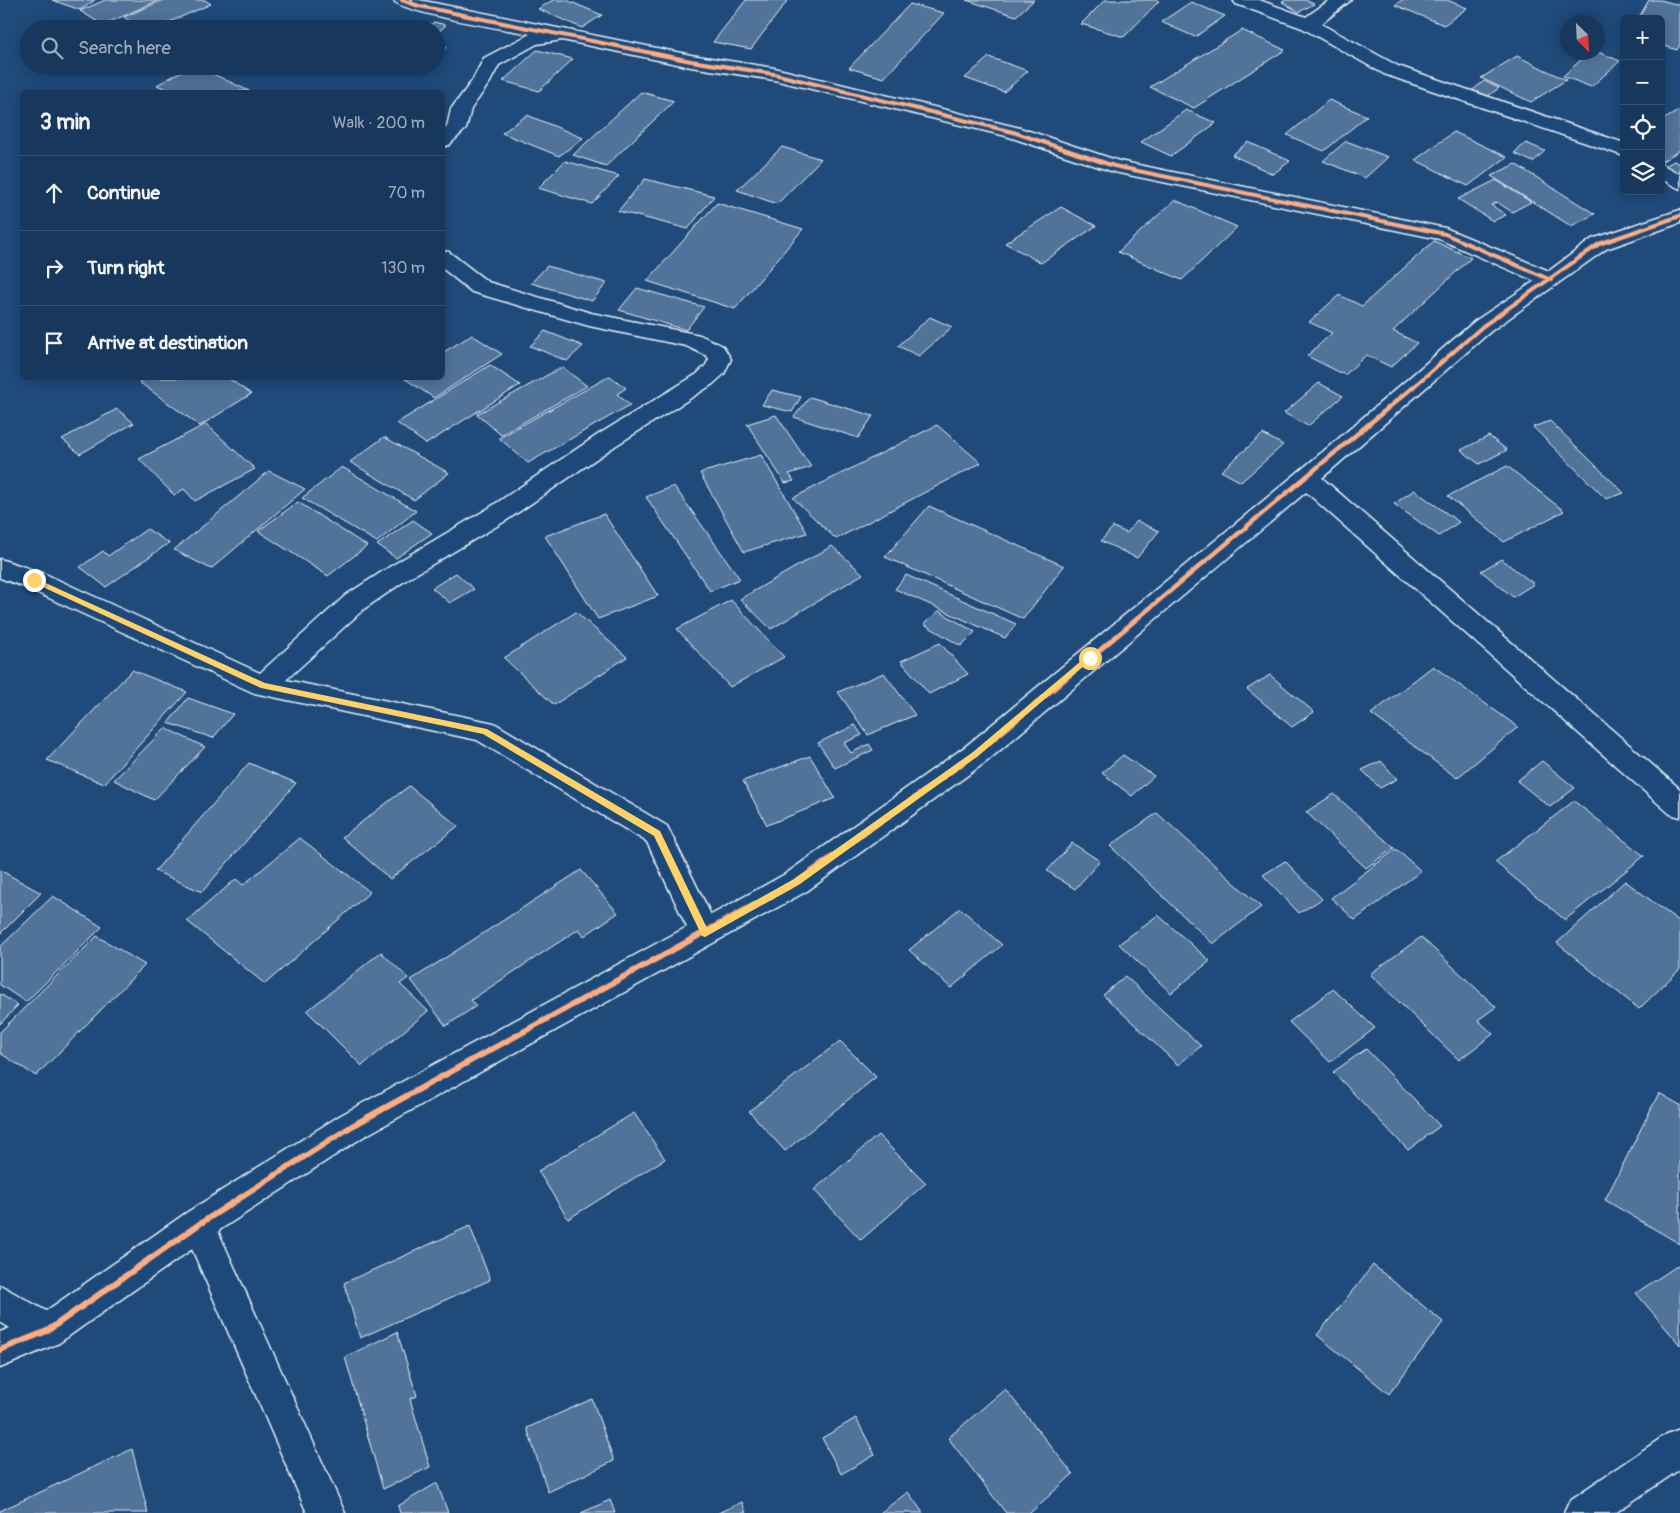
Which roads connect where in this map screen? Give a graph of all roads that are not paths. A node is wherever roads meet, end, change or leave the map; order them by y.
1 (402, 0) edge
2 (1242, 0) edge
3 (1342, 0) edge
4 (1308, 24) junction
5 (566, 35) junction
6 (445, 138) edge
7 (1620, 149) edge
8 (1665, 173) edge
9 (1680, 184) edge
10 (1680, 216) edge
11 (445, 259) edge
12 (1551, 280) junction
13 (1306, 478) junction
14 (0, 568) edge
15 (264, 686) junction
16 (1680, 806) edge
17 (705, 934) junction
18 (198, 1224) junction
19 (0, 1302) edge
20 (46, 1331) junction
21 (0, 1350) edge
22 (1680, 1447) edge
23 (326, 1513) edge
24 (1583, 1513) edge

1 - 5 street
2 - 4 street
3 - 4 street
4 - 7 street
5 - 6 street
5 - 12 street
8 - 9 street
10 - 12 street
11 - 15 street
12 - 13 street
13 - 16 street
13 - 17 street
14 - 15 street
15 - 17 street
17 - 18 street
18 - 20 street
18 - 23 street
19 - 20 street
20 - 21 street
22 - 24 street

